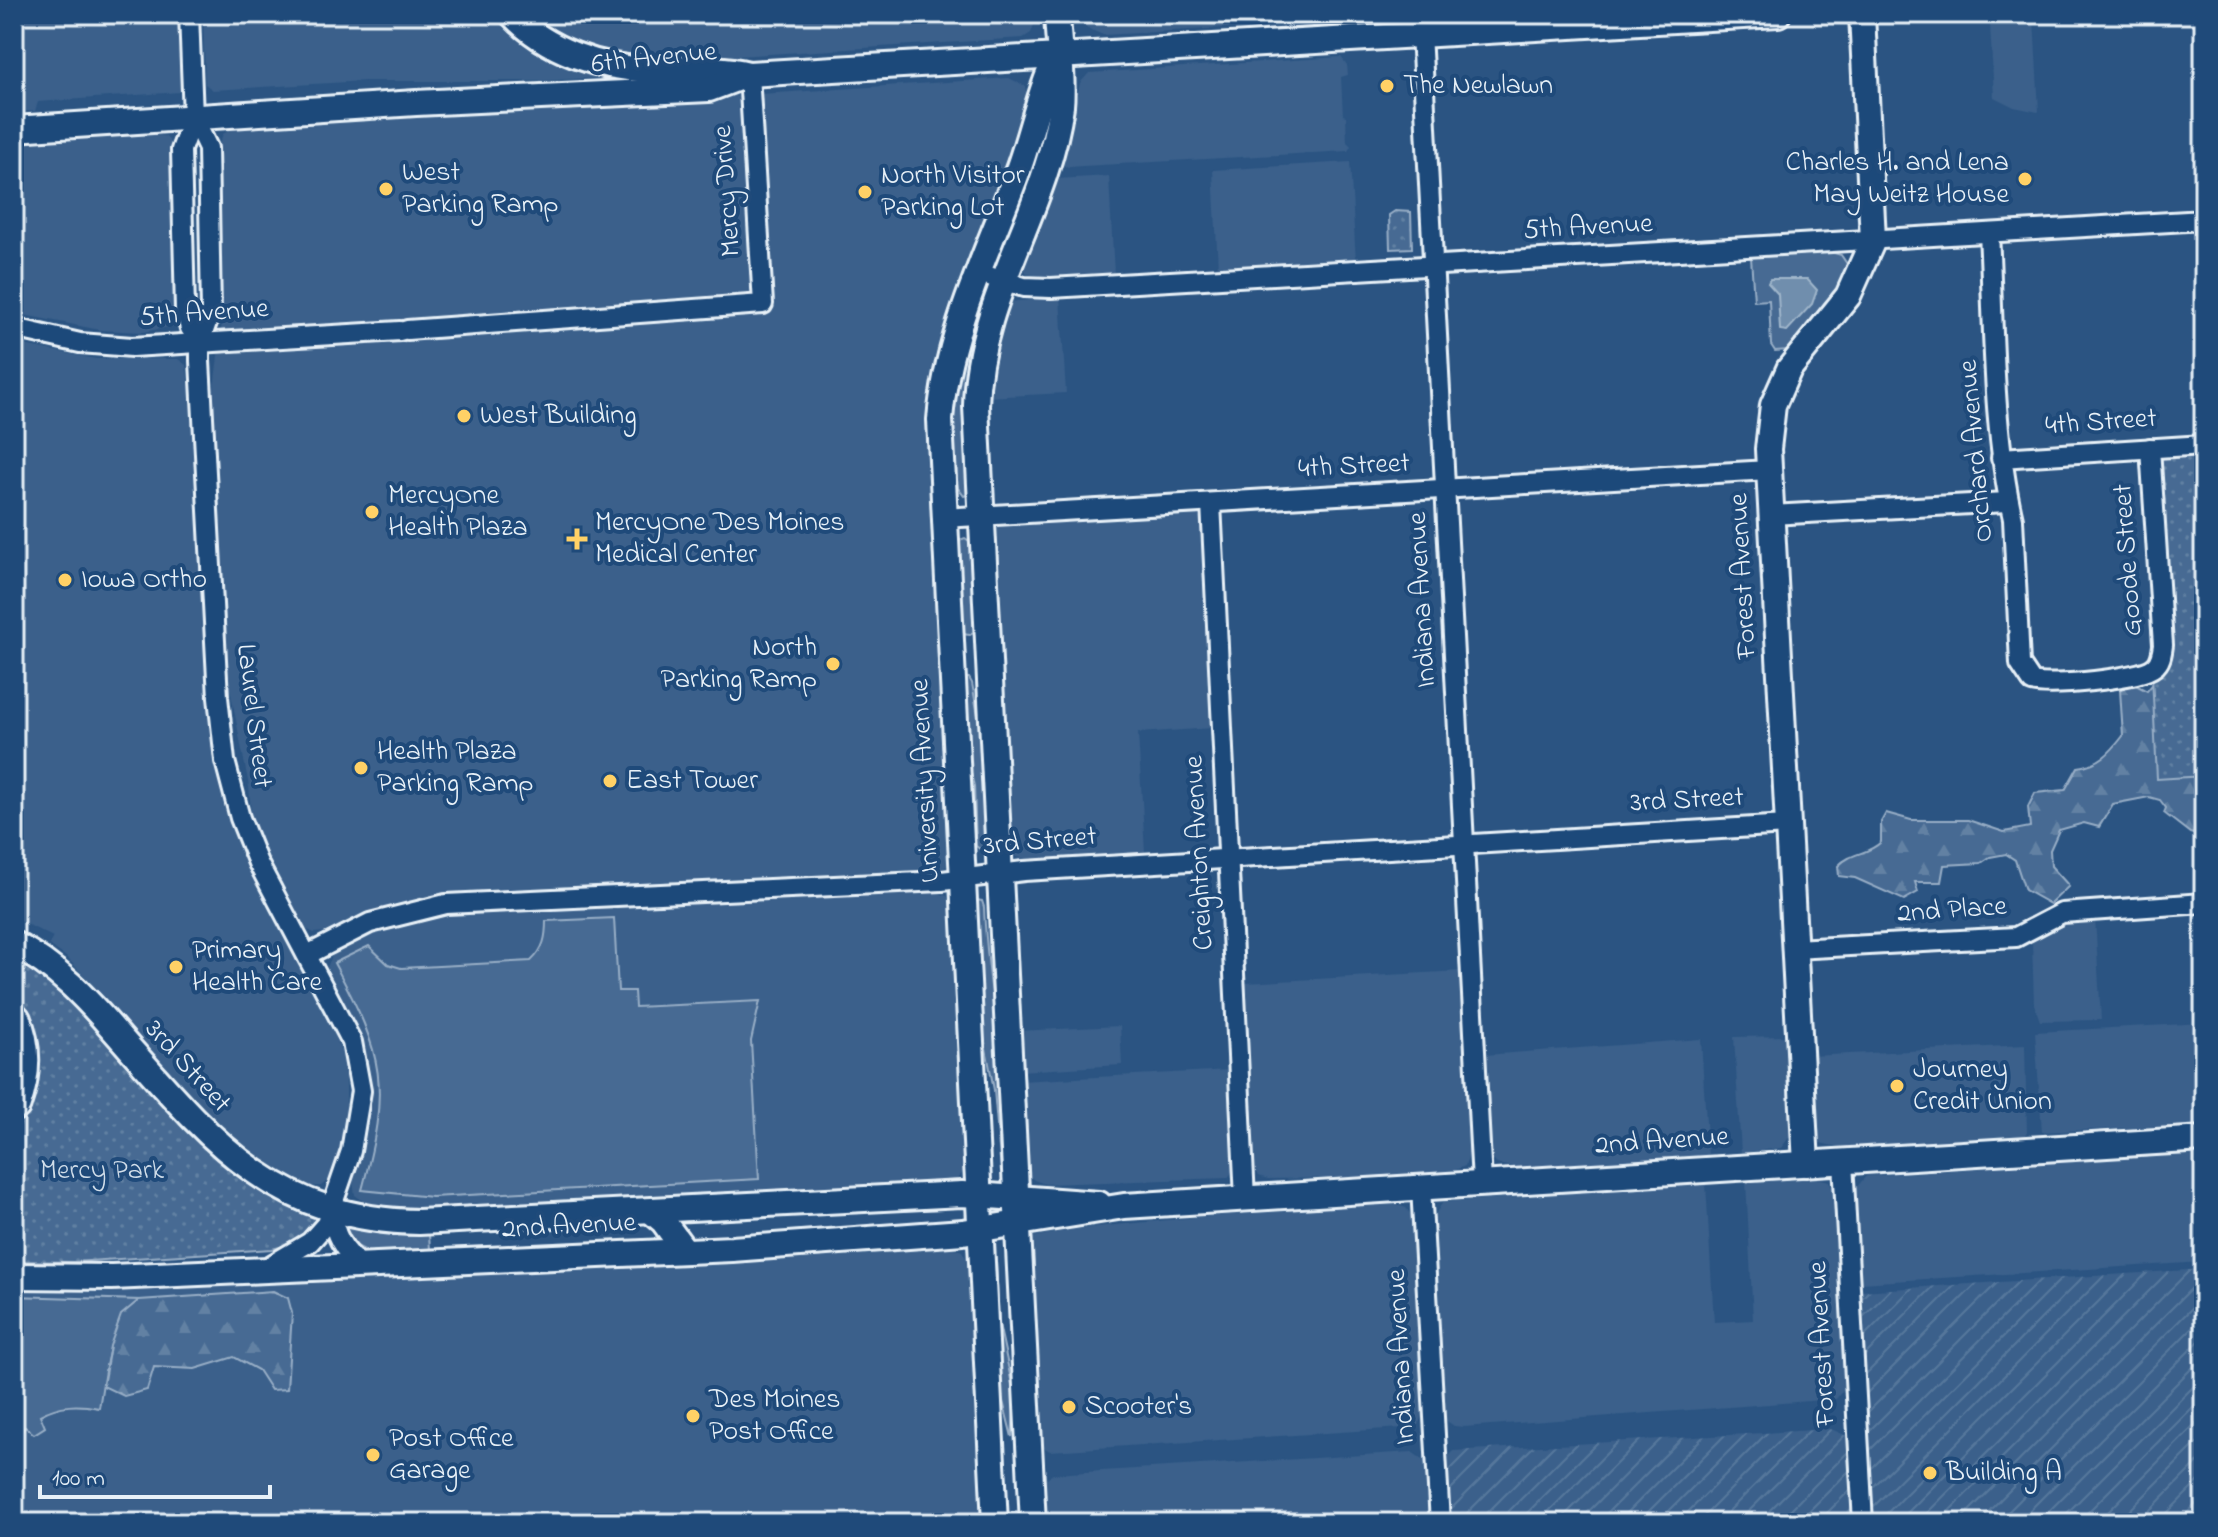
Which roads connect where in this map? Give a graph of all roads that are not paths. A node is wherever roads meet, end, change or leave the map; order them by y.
1 (189, 14) edge
2 (512, 14) edge
3 (1057, 14) edge
4 (1778, 14) edge
5 (1862, 14) edge
6 (1421, 24) edge
7 (1057, 55) junction
8 (749, 74) junction
9 (193, 117) junction
10 (14, 129) edge
11 (2204, 220) edge
12 (1989, 233) junction
13 (1873, 240) junction
14 (1433, 265) junction
15 (990, 277) junction
16 (763, 304) joint
17 (14, 328) edge
18 (200, 342) junction
19 (2204, 445) edge
20 (2150, 448) junction
21 (2001, 458) junction
22 (1769, 470) junction
23 (1445, 489) junction
24 (2007, 502) junction
25 (1211, 503) junction
26 (1771, 515) junction
27 (980, 517) junction
28 (943, 518) junction
29 (2020, 664) joint
30 (1787, 825) junction
31 (1464, 845) junction
32 (1228, 858) junction
33 (999, 875) junction
34 (961, 880) junction
35 (2204, 903) edge
36 (14, 944) edge
37 (1794, 949) junction
38 (307, 955) junction
39 (14, 1020) edge
40 (14, 1104) edge
41 (2204, 1139) edge
42 (1843, 1162) junction
43 (1806, 1164) junction
44 (1482, 1183) junction
45 (1421, 1187) junction
46 (977, 1195) junction
47 (1015, 1196) junction
48 (1245, 1199) junction
49 (1124, 1206) junction
50 (331, 1209) junction
51 (651, 1211) junction
52 (461, 1220) junction
53 (1017, 1225) junction
54 (978, 1230) junction
55 (685, 1251) junction
56 (441, 1263) junction
57 (363, 1266) junction
58 (259, 1271) junction
59 (14, 1276) edge
60 (995, 1523) edge
61 (1033, 1523) edge
62 (1440, 1523) edge
63 (1863, 1523) edge

1 - 9 street, Laurel Street
2 - 8 main road
3 - 7 main road, University Avenue
4 - 6 main road, 6th Avenue
5 - 13 main road, Forest Avenue
6 - 7 main road, 6th Avenue
6 - 14 street, Indiana Avenue
7 - 8 main road, 6th Avenue
7 - 15 main road, University Avenue
8 - 9 main road, 6th Avenue
8 - 16 street, Mercy Drive
9 - 10 main road, 6th Avenue
9 - 18 street, Laurel Street
9 - 18 street, Laurel Street
11 - 12 street, 5th Avenue
12 - 13 street, 5th Avenue
12 - 21 street, Orchard Avenue
13 - 14 street, 5th Avenue
13 - 22 main road, Forest Avenue
14 - 15 street, 5th Avenue
14 - 23 street, Indiana Avenue
15 - 27 main road, University Avenue
15 - 28 main road, University Avenue
16 - 18 street, 5th Avenue
17 - 18 street, 5th Avenue
18 - 38 street, Laurel Street
19 - 20 street, 4th Street
20 - 21 street, 4th Street
20 - 29 street, Goode Street
21 - 24 street, Orchard Avenue
22 - 23 street, 4th Street
22 - 26 main road, Forest Avenue
23 - 25 street, 4th Street
23 - 31 street, Indiana Avenue
24 - 26 street
24 - 29 street, Orchard Avenue
25 - 27 street, 4th Street
25 - 32 street, Creighton Avenue
26 - 30 main road, Forest Avenue
27 - 28 street, 4th Street
27 - 33 main road, University Avenue
28 - 34 main road, University Avenue
30 - 31 street, 3rd Street
30 - 37 main road, Forest Avenue
31 - 32 street, 3rd Street
31 - 44 street, Indiana Avenue
32 - 33 street, 3rd Street
32 - 48 street, Creighton Avenue
33 - 34 street, 3rd Street
33 - 47 main road, University Avenue
34 - 38 street, 3rd Street
34 - 46 main road, University Avenue
35 - 37 street, 2nd Place
36 - 50 main road, 3rd Street
37 - 43 main road, Forest Avenue
38 - 50 street, Laurel Street
39 - 40 highway
41 - 42 main road, 2nd Avenue
42 - 43 main road, 2nd Avenue
42 - 63 street, Forest Avenue
43 - 44 main road, 2nd Avenue
44 - 45 main road, 2nd Avenue
45 - 48 main road, 2nd Avenue
45 - 62 street, Indiana Avenue
46 - 47 main road, 2nd Avenue
46 - 51 main road, 2nd Avenue
46 - 54 main road, University Avenue
47 - 49 main road, 2nd Avenue
47 - 53 main road, University Avenue
48 - 49 main road, 2nd Avenue
49 - 53 main road, 2nd Avenue
50 - 52 main road, 2nd Avenue
50 - 57 street
50 - 58 street, Laurel Street
51 - 52 main road, 2nd Avenue
51 - 55 main road
52 - 56 main road
53 - 54 main road, 2nd Avenue
53 - 61 main road, University Avenue
54 - 55 main road, 2nd Avenue
54 - 60 main road, University Avenue
55 - 56 main road, 2nd Avenue
56 - 57 main road, 2nd Avenue
57 - 58 main road, 2nd Avenue
58 - 59 main road, 2nd Avenue

